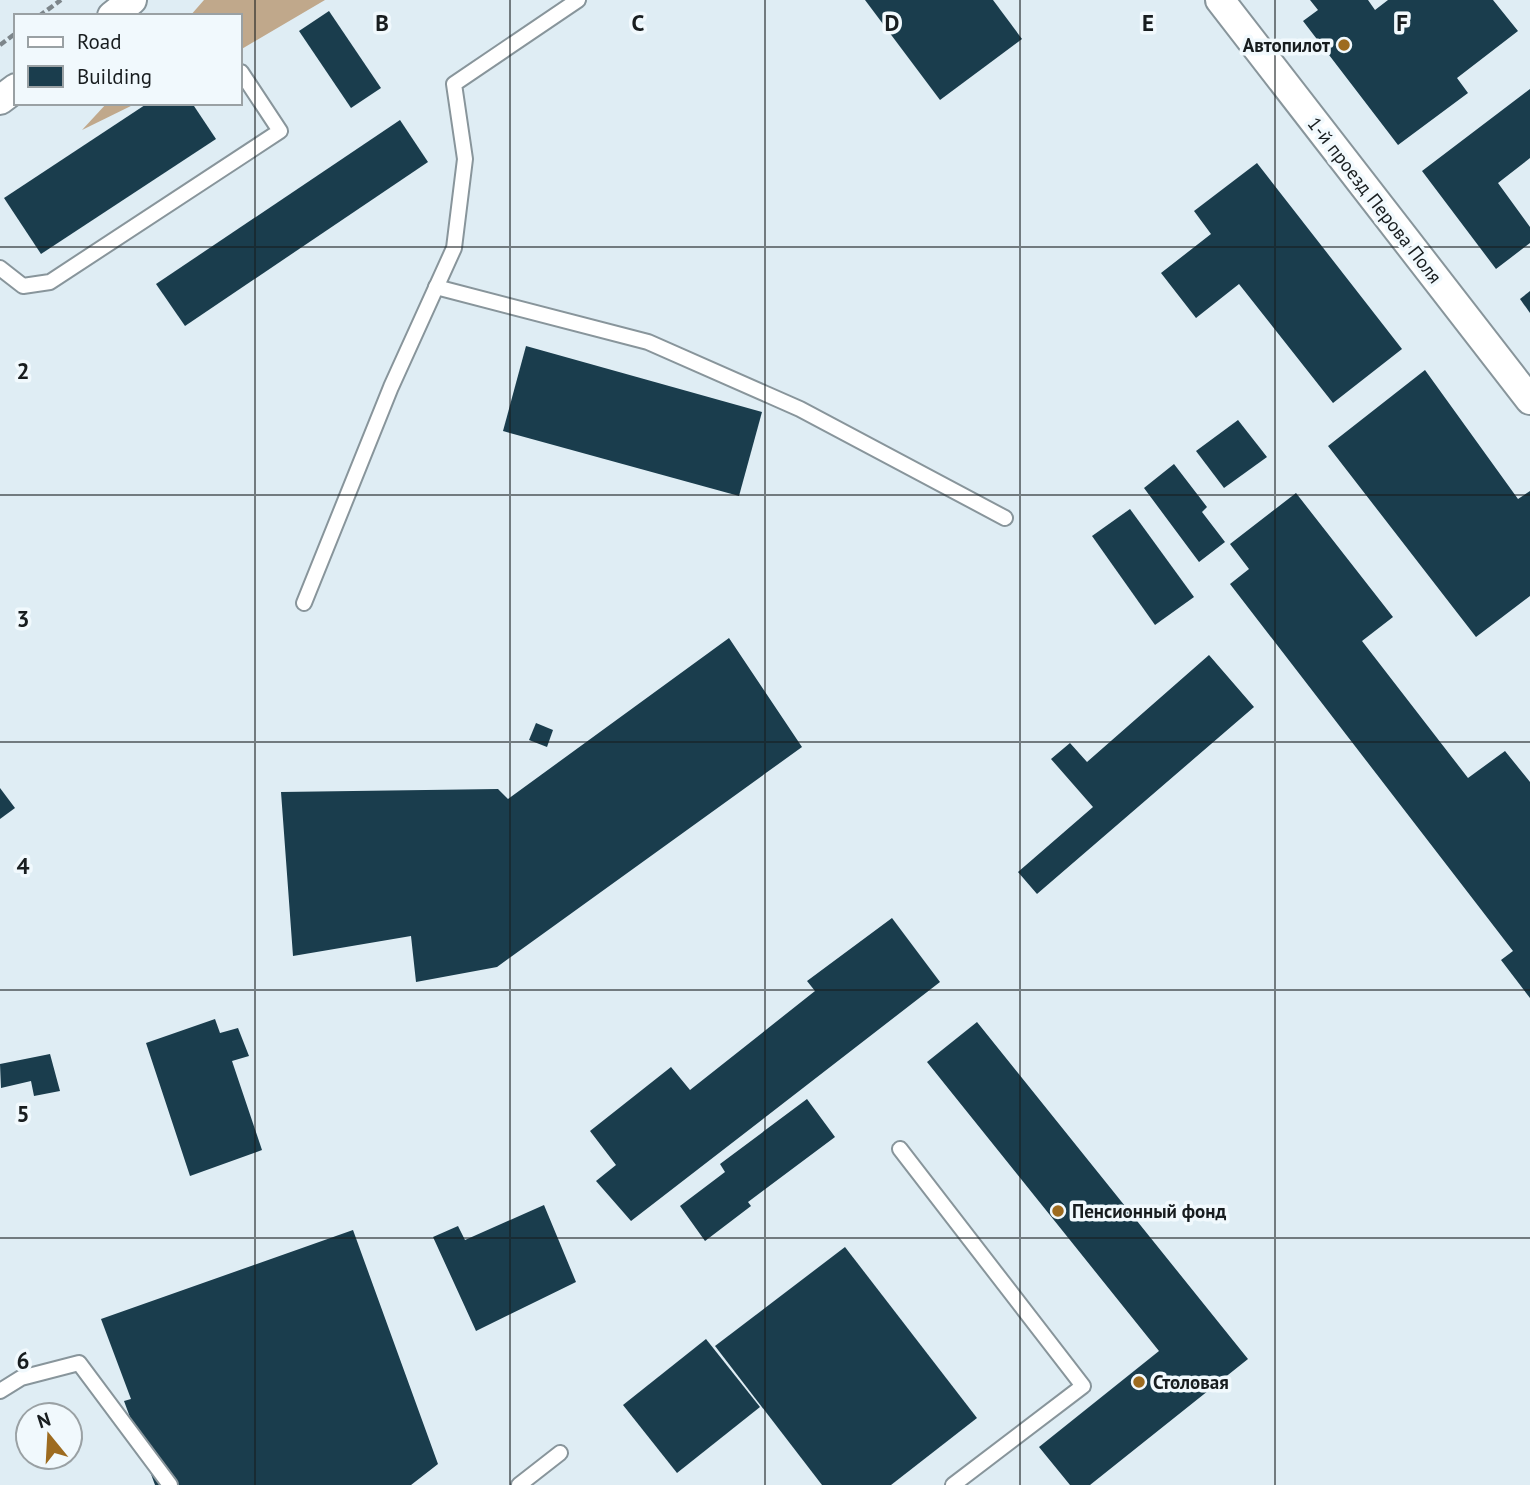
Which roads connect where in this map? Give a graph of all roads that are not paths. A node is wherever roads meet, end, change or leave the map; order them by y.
1 (132, 0) edge
2 (578, 0) edge
3 (1220, 0) edge
4 (114, 14) edge
5 (242, 74) edge
6 (0, 268) edge
7 (436, 287) junction
8 (1530, 401) edge
9 (1005, 518) dead end
10 (304, 603) dead end
11 (900, 1149) dead end
12 (0, 1391) edge
13 (560, 1453) dead end
14 (170, 1485) edge
15 (519, 1485) edge
16 (953, 1485) edge

1 - 4 street
2 - 7 lane
3 - 8 street, 1-й проезд Перова Поля
5 - 6 lane
7 - 9 lane
7 - 10 lane
11 - 16 lane
12 - 14 lane
13 - 15 lane

